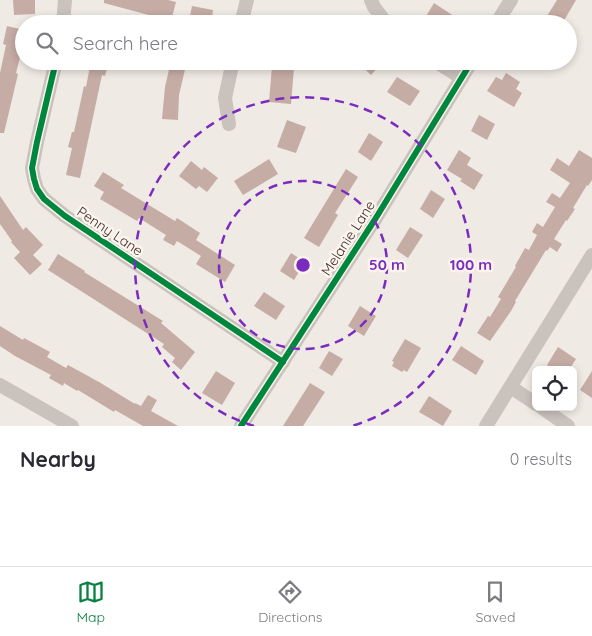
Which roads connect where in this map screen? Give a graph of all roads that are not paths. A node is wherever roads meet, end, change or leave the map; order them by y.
1 (65, 0) edge
2 (246, 0) edge
3 (371, 0) edge
4 (511, 0) edge
5 (64, 15) edge
6 (243, 15) edge
7 (380, 15) edge
8 (502, 15) edge
9 (54, 70) edge
10 (231, 70) edge
11 (449, 70) edge
12 (467, 70) edge
13 (462, 78) junction
14 (229, 124) dead end
15 (592, 255) edge
16 (283, 362) junction
17 (0, 385) edge
18 (511, 387) junction
19 (532, 401) edge
20 (547, 411) edge
21 (72, 426) edge
22 (241, 426) edge
23 (486, 426) edge
24 (568, 426) edge

1 - 5 street
2 - 6 street
3 - 7 street
4 - 8 street
9 - 16 street, Penny Lane
10 - 14 street
11 - 13 street
12 - 13 street, Melanie Lane
13 - 16 street, Melanie Lane
15 - 18 street
16 - 22 street, Melanie Lane
17 - 21 street
18 - 19 street
18 - 23 street
20 - 24 street

